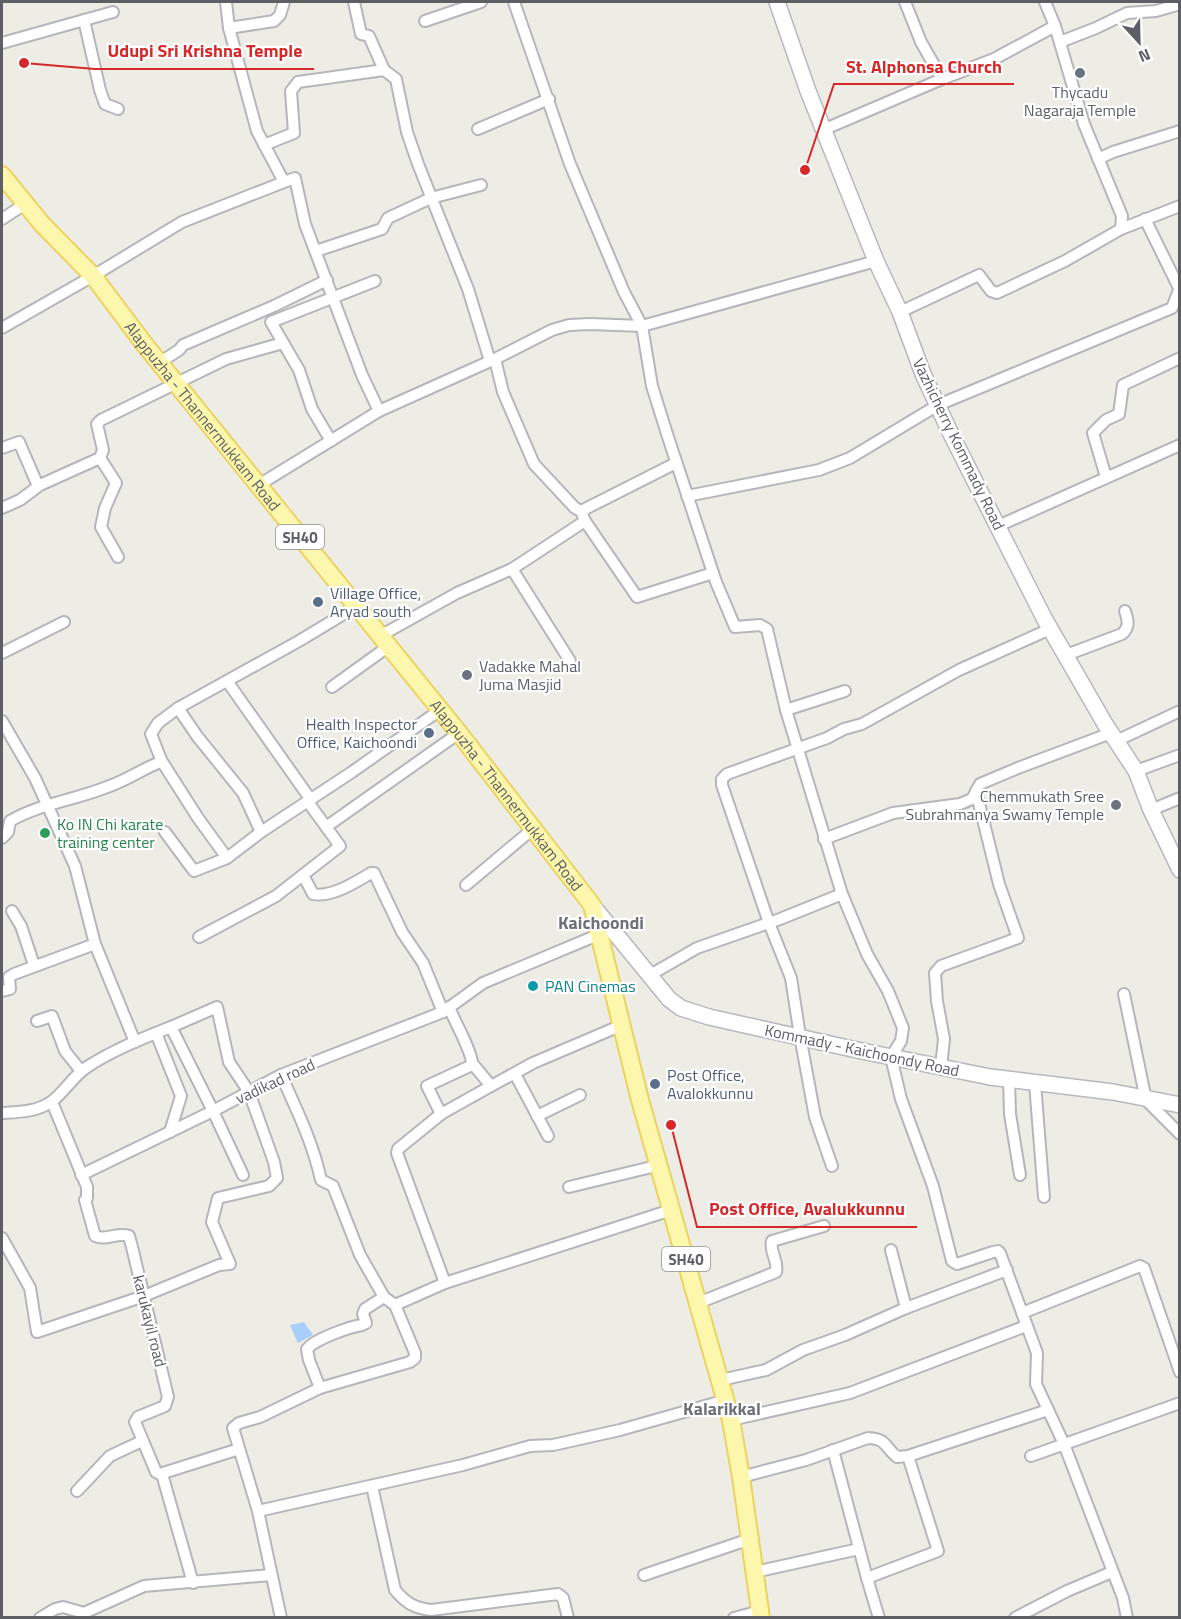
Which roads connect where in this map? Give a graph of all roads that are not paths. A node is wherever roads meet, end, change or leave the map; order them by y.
1 (226, 2) edge
2 (284, 2) edge
3 (354, 2) edge
4 (481, 2) edge
5 (514, 2) edge
6 (777, 2) edge
7 (905, 2) edge
8 (1045, 2) edge
9 (1179, 4) edge
10 (113, 12) dead end
11 (84, 20) junction
12 (425, 21) dead end
13 (1055, 26) junction
14 (230, 28) junction
15 (1060, 42) junction
16 (2, 43) edge
17 (384, 70) junction
18 (942, 79) junction
19 (549, 99) junction
20 (118, 109) dead end
21 (478, 129) dead end
22 (825, 129) junction
23 (1179, 130) edge
24 (264, 145) junction
25 (1098, 159) junction
26 (2, 175) edge
27 (285, 182) junction
28 (481, 185) dead end
29 (431, 198) junction
30 (25, 204) junction
31 (1179, 206) edge
32 (2, 219) edge
33 (1145, 219) junction
34 (1121, 229) junction
35 (316, 251) junction
36 (876, 261) junction
37 (93, 276) junction
38 (327, 280) junction
39 (375, 281) dead end
40 (1179, 290) edge
41 (333, 296) junction
42 (900, 312) junction
43 (642, 326) junction
44 (2, 328) edge
45 (283, 343) junction
46 (1179, 358) edge
47 (493, 360) junction
48 (159, 363) junction
49 (178, 384) junction
50 (938, 405) junction
51 (379, 411) junction
52 (332, 441) junction
53 (1179, 445) edge
54 (2, 448) edge
55 (100, 458) junction
56 (676, 463) junction
57 (1106, 477) junction
58 (38, 486) junction
59 (257, 486) junction
60 (687, 496) junction
61 (2, 507) edge
62 (583, 516) junction
63 (998, 526) junction
64 (118, 557) dead end
65 (512, 569) junction
66 (712, 573) junction
67 (357, 606) junction
68 (1125, 611) dead end
69 (64, 622) dead end
70 (1050, 629) junction
71 (385, 641) junction
72 (2, 653) edge
73 (1066, 655) junction
74 (570, 661) dead end
75 (227, 681) junction
76 (332, 687) dead end
77 (845, 691) dead end
78 (178, 708) junction
79 (441, 710) junction
80 (786, 710) junction
81 (1179, 711) edge
82 (2, 721) edge
83 (459, 733) junction
84 (1113, 737) junction
85 (797, 749) junction
86 (1179, 755) edge
87 (161, 760) junction
88 (1136, 771) junction
89 (976, 791) junction
90 (1179, 798) edge
91 (309, 801) junction
92 (50, 807) junction
93 (1151, 810) junction
94 (326, 827) junction
95 (534, 828) junction
96 (165, 832) dead end
97 (261, 832) junction
98 (2, 838) edge
99 (824, 839) junction
100 (227, 858) junction
101 (1179, 870) edge
102 (303, 876) junction
103 (466, 885) dead end
104 (842, 894) junction
105 (592, 904) junction
106 (12, 911) dead end
107 (769, 923) junction
108 (600, 934) junction
109 (199, 937) dead end
110 (95, 944) junction
111 (34, 965) junction
112 (650, 975) junction
113 (2, 991) edge
114 (1124, 994) dead end
115 (446, 1009) junction
116 (37, 1021) dead end
117 (622, 1025) junction
118 (171, 1027) junction
119 (156, 1033) junction
120 (800, 1036) junction
121 (135, 1042) junction
122 (891, 1057) junction
123 (472, 1063) junction
124 (941, 1067) junction
125 (81, 1071) junction
126 (515, 1074) junction
127 (281, 1075) junction
128 (1009, 1080) junction
129 (1035, 1083) junction
130 (491, 1086) junction
131 (249, 1092) junction
132 (580, 1095) dead end
133 (1146, 1100) junction
134 (52, 1102) junction
135 (1179, 1105) edge
136 (213, 1111) junction
137 (2, 1113) edge
138 (441, 1114) junction
139 (537, 1116) junction
140 (170, 1131) junction
141 (1179, 1134) edge
142 (548, 1136) dead end
143 (660, 1165) junction
144 (832, 1166) dead end
145 (81, 1175) junction
146 (243, 1175) dead end
147 (1020, 1175) dead end
148 (569, 1188) dead end
149 (1044, 1197) dead end
150 (671, 1210) junction
151 (824, 1226) dead end
152 (2, 1238) edge
153 (891, 1250) dead end
154 (1007, 1270) junction
155 (445, 1283) junction
156 (144, 1296) junction
157 (384, 1297) junction
158 (698, 1304) junction
159 (395, 1305) junction
160 (906, 1308) junction
161 (1022, 1313) junction
162 (1026, 1326) junction
163 (1179, 1372) edge
164 (721, 1380) junction
165 (320, 1388) junction
166 (726, 1400) junction
167 (1179, 1403) edge
168 (1048, 1410) junction
169 (731, 1420) junction
170 (142, 1441) junction
171 (1064, 1444) junction
172 (239, 1449) junction
173 (833, 1450) junction
174 (908, 1456) junction
175 (1031, 1456) dead end
176 (162, 1474) junction
177 (741, 1477) junction
178 (372, 1486) junction
179 (77, 1491) dead end
180 (258, 1511) junction
181 (750, 1539) junction
182 (859, 1548) junction
183 (755, 1572) junction
184 (1112, 1572) junction
185 (272, 1575) junction
186 (644, 1575) dead end
187 (867, 1578) junction
188 (193, 1583) junction
189 (97, 1607) junction
190 (452, 1613) edge
191 (1033, 1613) edge
192 (761, 1614) edge
193 (40, 1617) edge
194 (103, 1617) edge
195 (281, 1617) edge
196 (568, 1617) edge
197 (734, 1617) edge
198 (879, 1617) edge
199 (1015, 1617) edge
200 (1127, 1617) edge

1 - 14 street
2 - 14 street
3 - 17 street
4 - 12 street
5 - 19 street
6 - 22 main road, Vazhicherry Kommady Road
7 - 18 street
8 - 13 street
9 - 15 street
10 - 11 street
11 - 16 street
11 - 20 street
13 - 15 street
13 - 18 street
14 - 24 street
15 - 25 street
17 - 24 street
17 - 29 street
18 - 22 street
19 - 21 street
19 - 43 street
22 - 36 main road, Vazhicherry Kommady Road
23 - 25 street
24 - 27 street
25 - 34 street
26 - 30 main road, Alappuzha - Thannermukkam Road / SH40
27 - 35 street
27 - 37 street
28 - 29 street
29 - 35 street
29 - 47 street
30 - 32 street
30 - 37 main road, Alappuzha - Thannermukkam Road / SH40
31 - 33 street
33 - 34 street
33 - 40 street
34 - 42 street
35 - 38 street
36 - 42 main road, Vazhicherry Kommady Road
36 - 43 street
37 - 44 street
37 - 48 main road, Alappuzha - Thannermukkam Road / SH40
38 - 41 street
38 - 48 street
39 - 41 street
40 - 50 street
41 - 45 street
41 - 51 street
42 - 50 main road, Vazhicherry Kommady Road
43 - 47 street
43 - 56 street
45 - 49 street
45 - 52 street
46 - 57 street
47 - 51 street
47 - 62 street
48 - 49 main road, Alappuzha - Thannermukkam Road / SH40
49 - 55 street
49 - 59 main road, Alappuzha - Thannermukkam Road / SH40
50 - 60 street
50 - 63 main road, Vazhicherry Kommady Road
51 - 52 street
52 - 59 street
53 - 57 street
54 - 58 street
55 - 58 street
55 - 64 street
56 - 60 street
56 - 62 street
57 - 63 street
58 - 61 street
59 - 67 main road, Alappuzha - Thannermukkam Road / SH40
60 - 66 street
62 - 65 street
62 - 66 street
63 - 70 main road, Vazhicherry Kommady Road
65 - 71 street
65 - 74 street
66 - 80 street
67 - 71 main road, Alappuzha - Thannermukkam Road / SH40
67 - 75 street
68 - 73 street
69 - 72 street
70 - 73 main road, Vazhicherry Kommady Road
70 - 85 street
71 - 76 street
71 - 79 main road, Alappuzha - Thannermukkam Road / SH40
73 - 84 main road, Vazhicherry Kommady Road
75 - 78 street
75 - 91 street
77 - 80 street
78 - 87 street
78 - 97 street
79 - 83 main road, Alappuzha - Thannermukkam Road / SH40
79 - 91 street
80 - 85 street
81 - 84 street
82 - 92 street
83 - 94 street
83 - 95 main road, Alappuzha - Thannermukkam Road / SH40
84 - 88 main road, Vazhicherry Kommady Road
84 - 89 street
85 - 99 street
85 - 107 street
86 - 88 street
87 - 92 street
87 - 100 street
88 - 93 main road, Vazhicherry Kommady Road
89 - 99 street
89 - 124 street
90 - 93 street
91 - 94 street
91 - 97 street
92 - 98 street
92 - 110 street
93 - 101 main road, Vazhicherry Kommady Road
94 - 102 street
95 - 103 street
95 - 105 main road, Alappuzha - Thannermukkam Road / SH40
96 - 100 street
97 - 100 street
99 - 104 street
102 - 109 street
102 - 115 street
104 - 107 street
104 - 122 street
105 - 108 main road, Alappuzha - Thannermukkam Road / SH40
105 - 112 main road, Kommady - Kaichoondy Road
106 - 111 street
107 - 112 street
107 - 120 street
108 - 115 street, vadikad road
108 - 117 main road, Alappuzha - Thannermukkam Road / SH40
110 - 111 street
110 - 121 street
111 - 113 street
112 - 120 main road, Kommady - Kaichoondy Road
114 - 133 street
115 - 123 street
115 - 127 street, vadikad road
116 - 125 street
117 - 126 street
117 - 143 main road, Alappuzha - Thannermukkam Road / SH40
118 - 119 street
118 - 131 street
118 - 136 street
119 - 121 street
119 - 140 street
120 - 122 main road, Kommady - Kaichoondy Road
120 - 144 street
121 - 125 street
122 - 124 main road, Kommady - Kaichoondy Road
122 - 154 street
123 - 130 street
123 - 138 street
124 - 128 main road, Kommady - Kaichoondy Road
125 - 134 street
126 - 130 street
126 - 139 street
127 - 131 street, vadikad road
127 - 157 street
128 - 129 main road, Kommady - Kaichoondy Road
128 - 147 street
129 - 133 main road, Kommady - Kaichoondy Road
129 - 149 street
130 - 138 street
131 - 136 street, vadikad road
131 - 156 street
132 - 139 street
133 - 135 main road, Kommady - Kaichoondy Road
133 - 141 street
134 - 137 street
134 - 145 street, karukayil road
136 - 140 street, vadikad road
136 - 146 street
138 - 155 street
139 - 142 street
140 - 145 street, vadikad road
143 - 148 street
143 - 150 main road, Alappuzha - Thannermukkam Road / SH40
145 - 156 street, karukayil road
150 - 155 street
150 - 158 main road, Alappuzha - Thannermukkam Road / SH40
151 - 158 street
152 - 156 street
153 - 160 street
154 - 160 street
154 - 161 street
155 - 159 street
156 - 170 street, karukayil road
157 - 159 street
157 - 165 street
158 - 164 main road, Alappuzha - Thannermukkam Road / SH40
159 - 165 street
160 - 164 street
161 - 162 street
161 - 163 street
162 - 168 street
162 - 169 street
164 - 166 main road, Alappuzha - Thannermukkam Road / SH40
165 - 172 street
166 - 169 main road, Alappuzha - Thannermukkam Road / SH40
166 - 178 street
167 - 171 street
168 - 171 street
168 - 174 street
169 - 177 main road, Alappuzha - Thannermukkam Road / SH40
170 - 176 street, karukayil road
170 - 179 street
171 - 175 street
171 - 184 street
172 - 176 street
172 - 180 street
173 - 174 street
173 - 177 street
173 - 182 street
174 - 187 street
176 - 188 street, karukayil road
177 - 181 main road, Alappuzha - Thannermukkam Road / SH40
178 - 180 street
178 - 190 street
180 - 185 street
181 - 183 main road, Alappuzha - Thannermukkam Road / SH40
181 - 186 street
182 - 183 street
182 - 187 street
183 - 192 main road, Alappuzha - Thannermukkam Road / SH40
184 - 191 street
184 - 200 street
185 - 188 street
185 - 195 street
187 - 198 street
188 - 189 street
189 - 193 street
189 - 194 street
190 - 196 street
191 - 199 street
192 - 197 street

